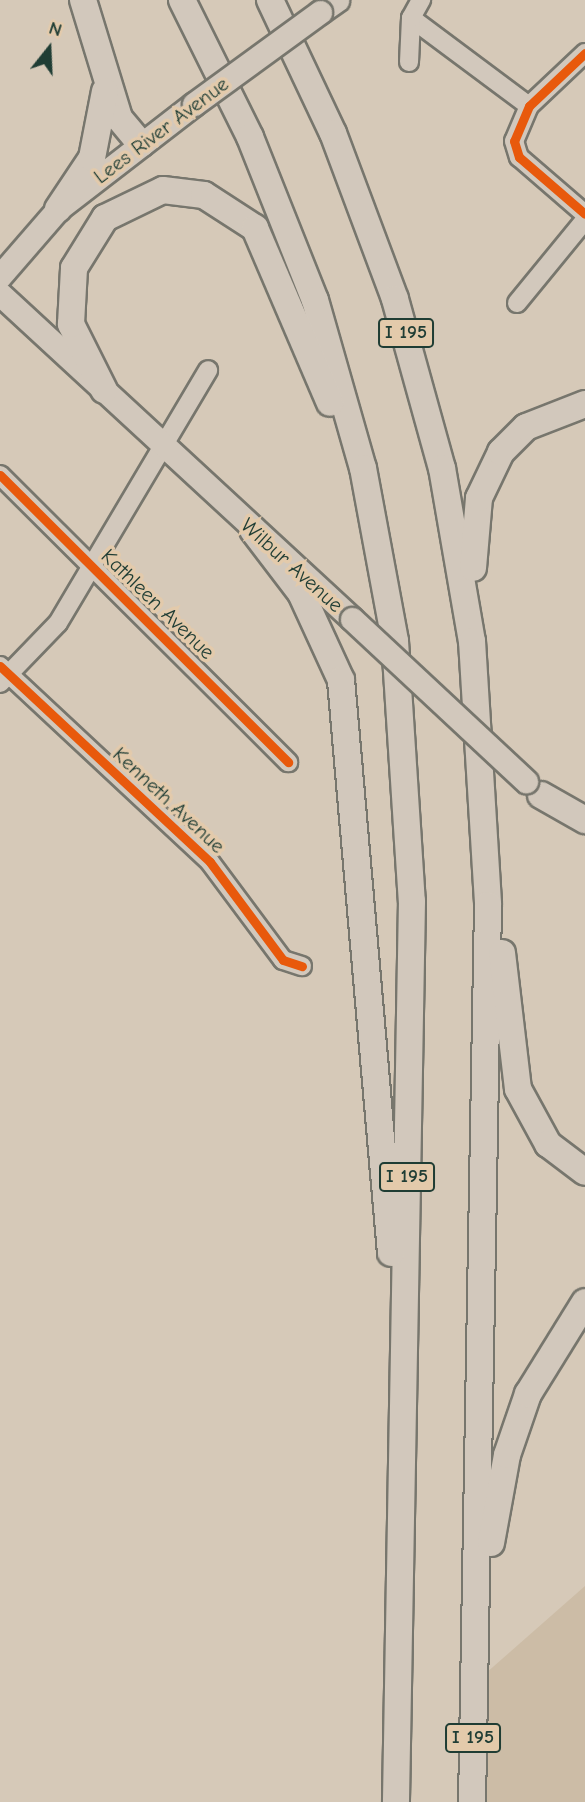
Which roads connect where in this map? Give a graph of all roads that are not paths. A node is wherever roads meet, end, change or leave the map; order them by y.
1 (83, 0) edge
2 (182, 0) edge
3 (270, 0) edge
4 (421, 0) edge
5 (328, 6) edge
6 (411, 18) junction
7 (585, 53) edge
8 (409, 62) dead end
9 (101, 65) junction
10 (528, 106) junction
11 (141, 144) junction
12 (58, 209) junction
13 (585, 214) edge
14 (585, 220) edge
15 (0, 276) edge
16 (0, 294) edge
17 (517, 303) dead end
18 (208, 370) dead end
19 (104, 390) junction
20 (585, 404) edge
21 (163, 447) junction
22 (0, 475) edge
23 (253, 530) junction
24 (381, 554) junction
25 (93, 566) junction
26 (3, 674) edge
27 (477, 685) junction
28 (288, 762) dead end
29 (534, 788) junction
30 (486, 817) junction
31 (585, 820) edge
32 (585, 836) edge
33 (302, 966) dead end
34 (585, 1172) edge
35 (585, 1302) edge
36 (403, 1428) junction
37 (474, 1673) junction
38 (396, 1802) edge
39 (472, 1802) edge

1 - 9 highway
2 - 24 highway, I 195
3 - 27 highway, I 195
4 - 6 street
5 - 11 main road, Lees River Avenue, bridge
6 - 8 street
6 - 10 street
7 - 10 street
9 - 11 highway
9 - 12 highway
10 - 13 street
11 - 12 main road, Lees River Avenue
12 - 15 main road, Lees River Avenue
14 - 17 street
16 - 19 main road, Wilbur Avenue
18 - 21 street
19 - 21 main road, Wilbur Avenue
19 - 24 highway
20 - 27 highway
21 - 23 main road, Wilbur Avenue
21 - 25 street
22 - 25 street, Kathleen Avenue
23 - 29 main road, Wilbur Avenue, bridge
23 - 36 highway
24 - 36 highway, I 195
25 - 26 street
25 - 28 street, Kathleen Avenue
26 - 33 street, Kenneth Avenue
27 - 30 highway, I 195
29 - 31 highway
29 - 32 main road, Wilbur Avenue
30 - 34 highway
30 - 37 highway, I 195
35 - 37 highway
36 - 38 highway, I 195
37 - 39 highway, I 195

